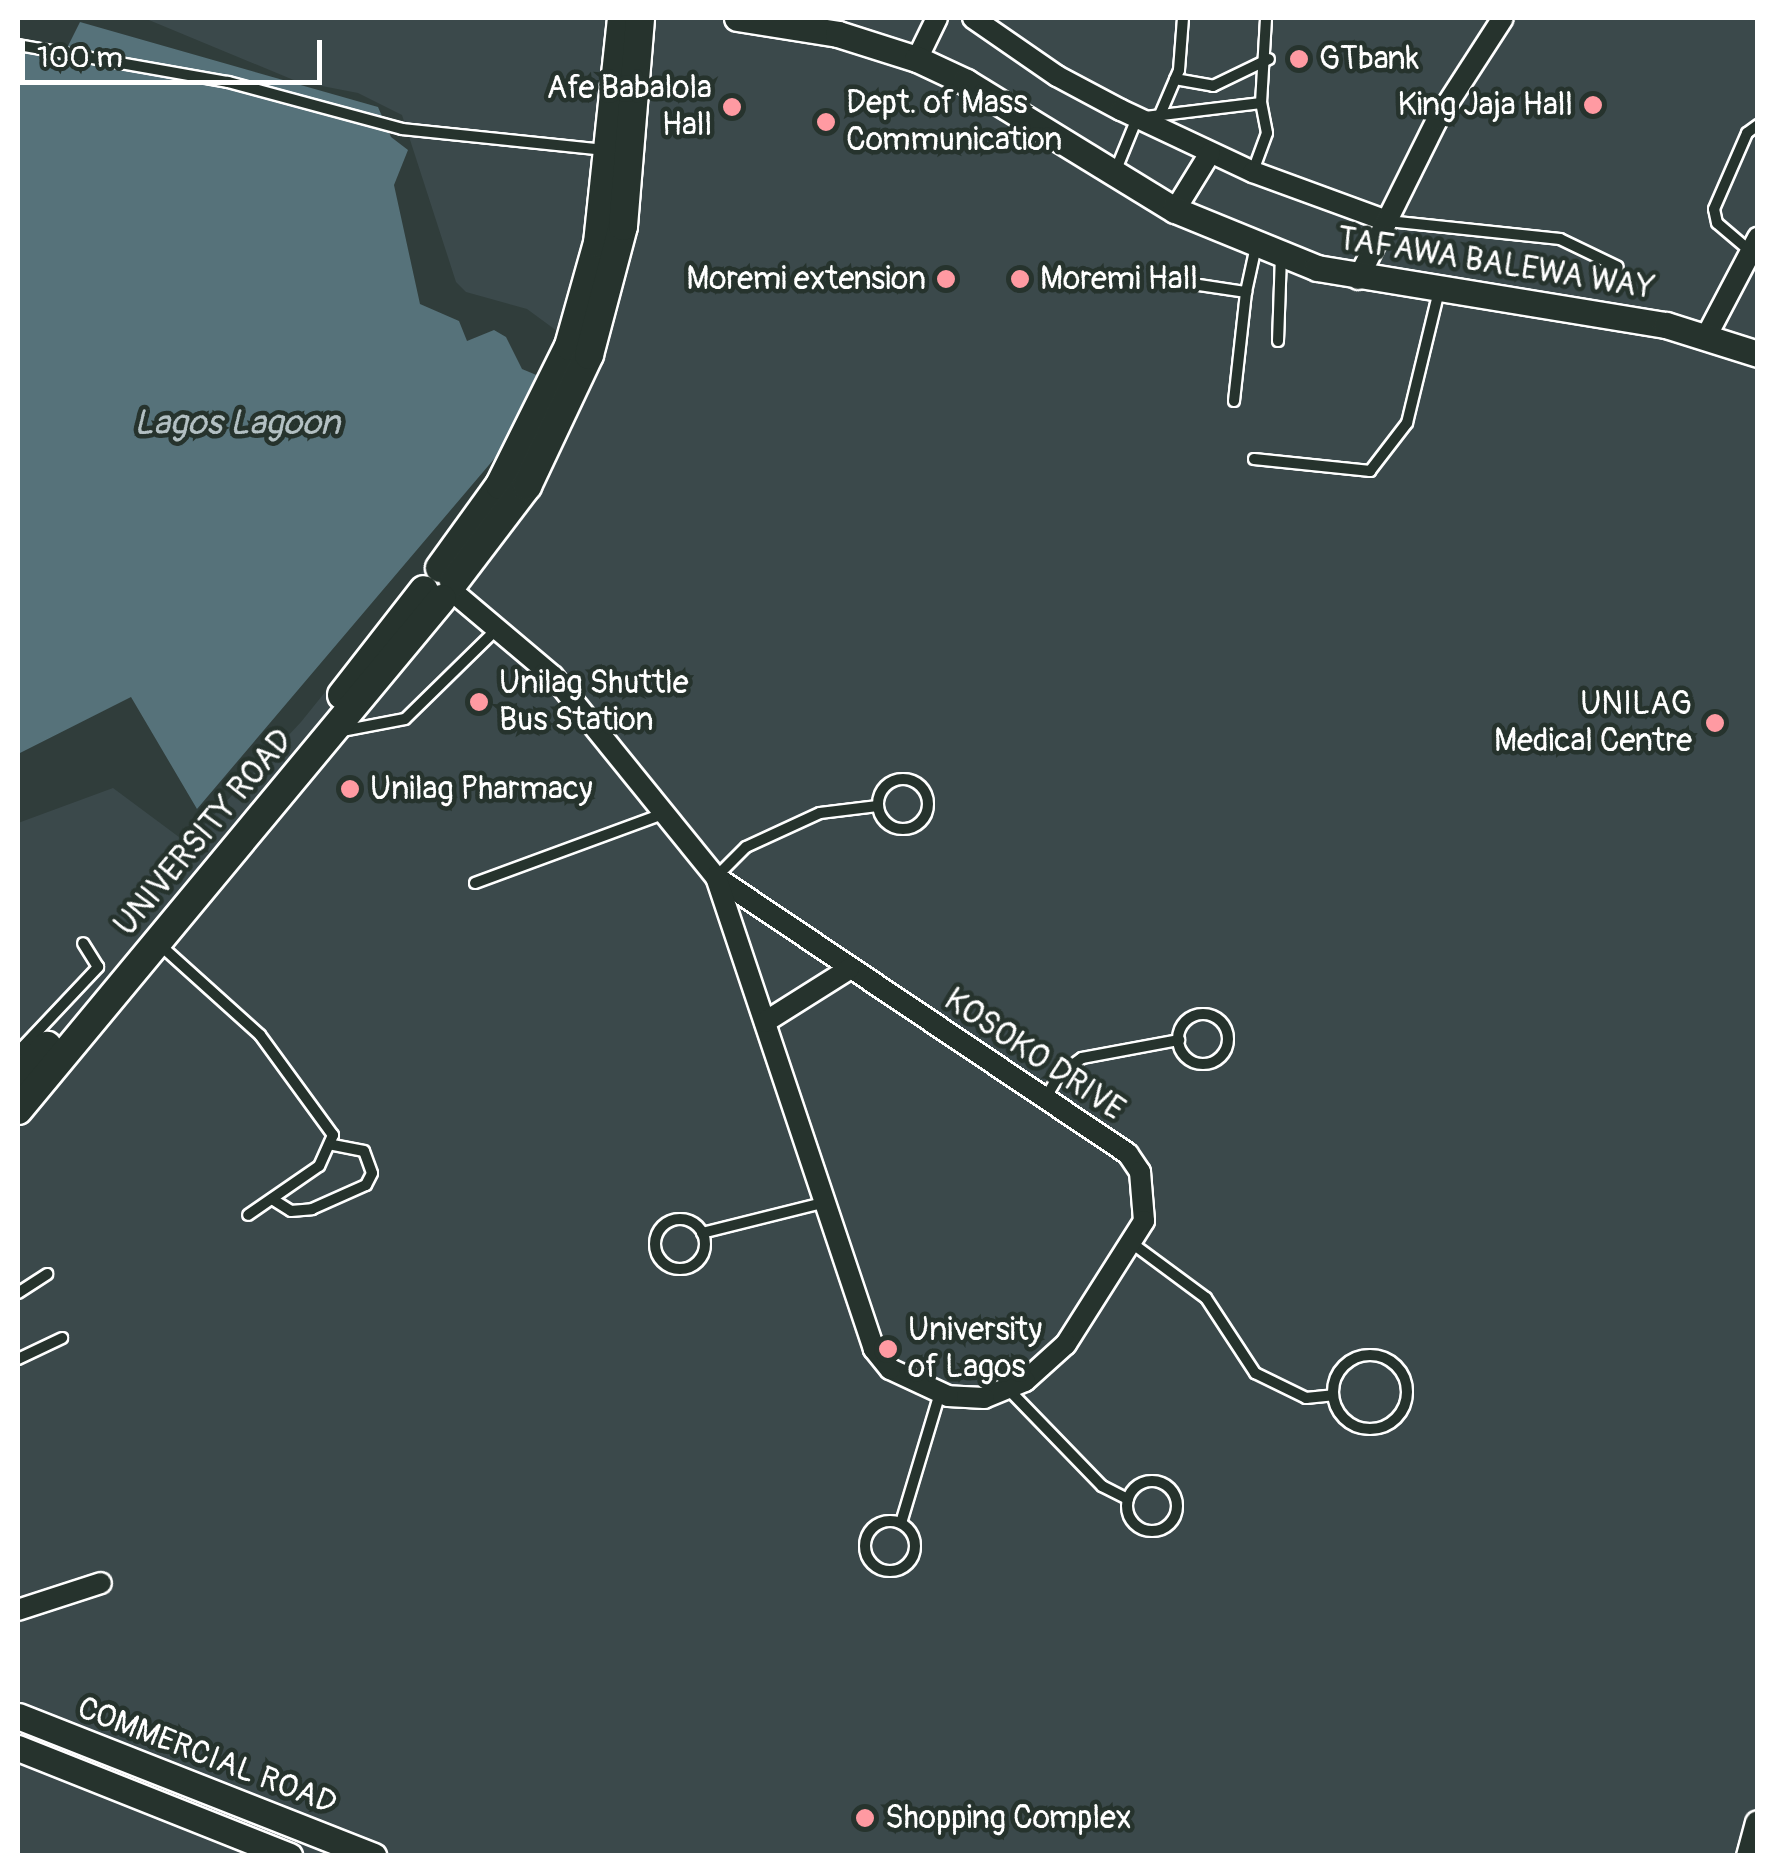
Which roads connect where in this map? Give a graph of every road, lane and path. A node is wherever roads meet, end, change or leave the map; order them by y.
1 (622, 18) edge
2 (639, 18) edge
3 (736, 18) edge
4 (937, 18) edge
5 (973, 18) edge
6 (1182, 18) edge
7 (1266, 18) edge
8 (1502, 18) edge
9 (18, 45) edge
10 (1269, 59) junction
11 (918, 60) junction
12 (1174, 79) junction
13 (1261, 103) junction
14 (1159, 117) junction
15 (1137, 118) junction
16 (1758, 126) edge
17 (620, 152) junction
18 (1210, 153) junction
19 (1253, 172) junction
20 (1113, 175) junction
21 (1175, 210) junction
22 (1387, 221) junction
23 (1256, 245) junction
24 (1754, 245) edge
25 (1281, 255) junction
26 (1618, 266) dead end
27 (1358, 278) junction
28 (1200, 284) dead end
29 (1440, 290) junction
30 (1246, 292) junction
31 (1706, 335) junction
32 (1278, 340) dead end
33 (1758, 354) edge
34 (1234, 401) dead end
35 (1254, 458) dead end
36 (443, 586) junction
37 (500, 626) junction
38 (336, 731) junction
39 (878, 806) junction
40 (663, 814) junction
41 (716, 877) junction
42 (475, 884) dead end
43 (83, 943) dead end
44 (158, 943) junction
45 (850, 969) junction
46 (765, 1022) junction
47 (1179, 1040) junction
48 (18, 1052) edge
49 (18, 1080) edge
50 (1046, 1097) junction
51 (18, 1110) edge
52 (333, 1145) junction
53 (268, 1196) junction
54 (822, 1203) junction
55 (248, 1216) dead end
56 (702, 1232) junction
57 (1133, 1244) junction
58 (47, 1274) dead end
59 (18, 1294) edge
60 (62, 1338) dead end
61 (18, 1359) edge
62 (1008, 1390) junction
63 (940, 1393) junction
64 (1334, 1395) junction
65 (1128, 1499) junction
66 (901, 1523) junction
67 (101, 1584) dead end
68 (18, 1610) edge
69 (18, 1716) edge
70 (18, 1748) edge
71 (1758, 1823) edge
72 (290, 1856) edge
73 (374, 1856) edge
74 (1749, 1856) edge

1 - 2 main road
1 - 17 main road, UNIVERSITY ROAD
2 - 17 main road, UNIVERSITY ROAD
3 - 11 street, TAFAWA BALEWA WAY
4 - 11 street
5 - 15 street
6 - 12 lane
7 - 10 lane
8 - 22 street
9 - 17 lane
10 - 12 lane
10 - 13 lane
11 - 20 street, TAFAWA BALEWA WAY
12 - 14 lane
13 - 14 lane
13 - 19 lane
14 - 15 lane
15 - 18 street
15 - 20 lane
16 - 24 lane
17 - 36 main road, UNIVERSITY ROAD
18 - 19 street
18 - 21 street
19 - 22 street
20 - 21 street, TAFAWA BALEWA WAY
21 - 23 street, TAFAWA BALEWA WAY
22 - 26 lane
22 - 27 street
23 - 25 street, TAFAWA BALEWA WAY
23 - 30 lane
24 - 31 street
25 - 27 street, TAFAWA BALEWA WAY
25 - 32 lane
27 - 29 street, TAFAWA BALEWA WAY
28 - 30 lane
29 - 31 street, TAFAWA BALEWA WAY
29 - 35 lane
30 - 34 lane
31 - 33 street, TAFAWA BALEWA WAY
36 - 37 street, KOSOKO DRIVE
36 - 38 main road, UNIVERSITY ROAD
36 - 49 main road, UNIVERSITY ROAD
37 - 38 lane
37 - 40 street, KOSOKO DRIVE
38 - 44 main road, UNIVERSITY ROAD
39 - 39 lane
39 - 41 lane
40 - 41 street, KOSOKO DRIVE
40 - 42 lane
41 - 45 street, KOSOKO DRIVE
41 - 46 street, KOSOKO DRIVE
43 - 48 lane
44 - 51 main road, UNIVERSITY ROAD
44 - 52 lane
45 - 46 street
45 - 50 street, KOSOKO DRIVE
46 - 54 street, KOSOKO DRIVE
47 - 47 lane
47 - 50 lane
50 - 57 street, KOSOKO DRIVE
52 - 53 lane
52 - 53 lane
53 - 55 lane
54 - 56 lane
54 - 63 street, KOSOKO DRIVE
56 - 56 lane
57 - 62 street, KOSOKO DRIVE
57 - 64 lane
58 - 59 lane
60 - 61 lane
62 - 63 street, KOSOKO DRIVE
62 - 65 lane
63 - 66 lane
64 - 64 lane
65 - 65 lane
66 - 66 lane
67 - 68 street
69 - 73 street, COMMERCIAL ROAD
70 - 72 street, COMMERCIAL ROAD
71 - 74 street

